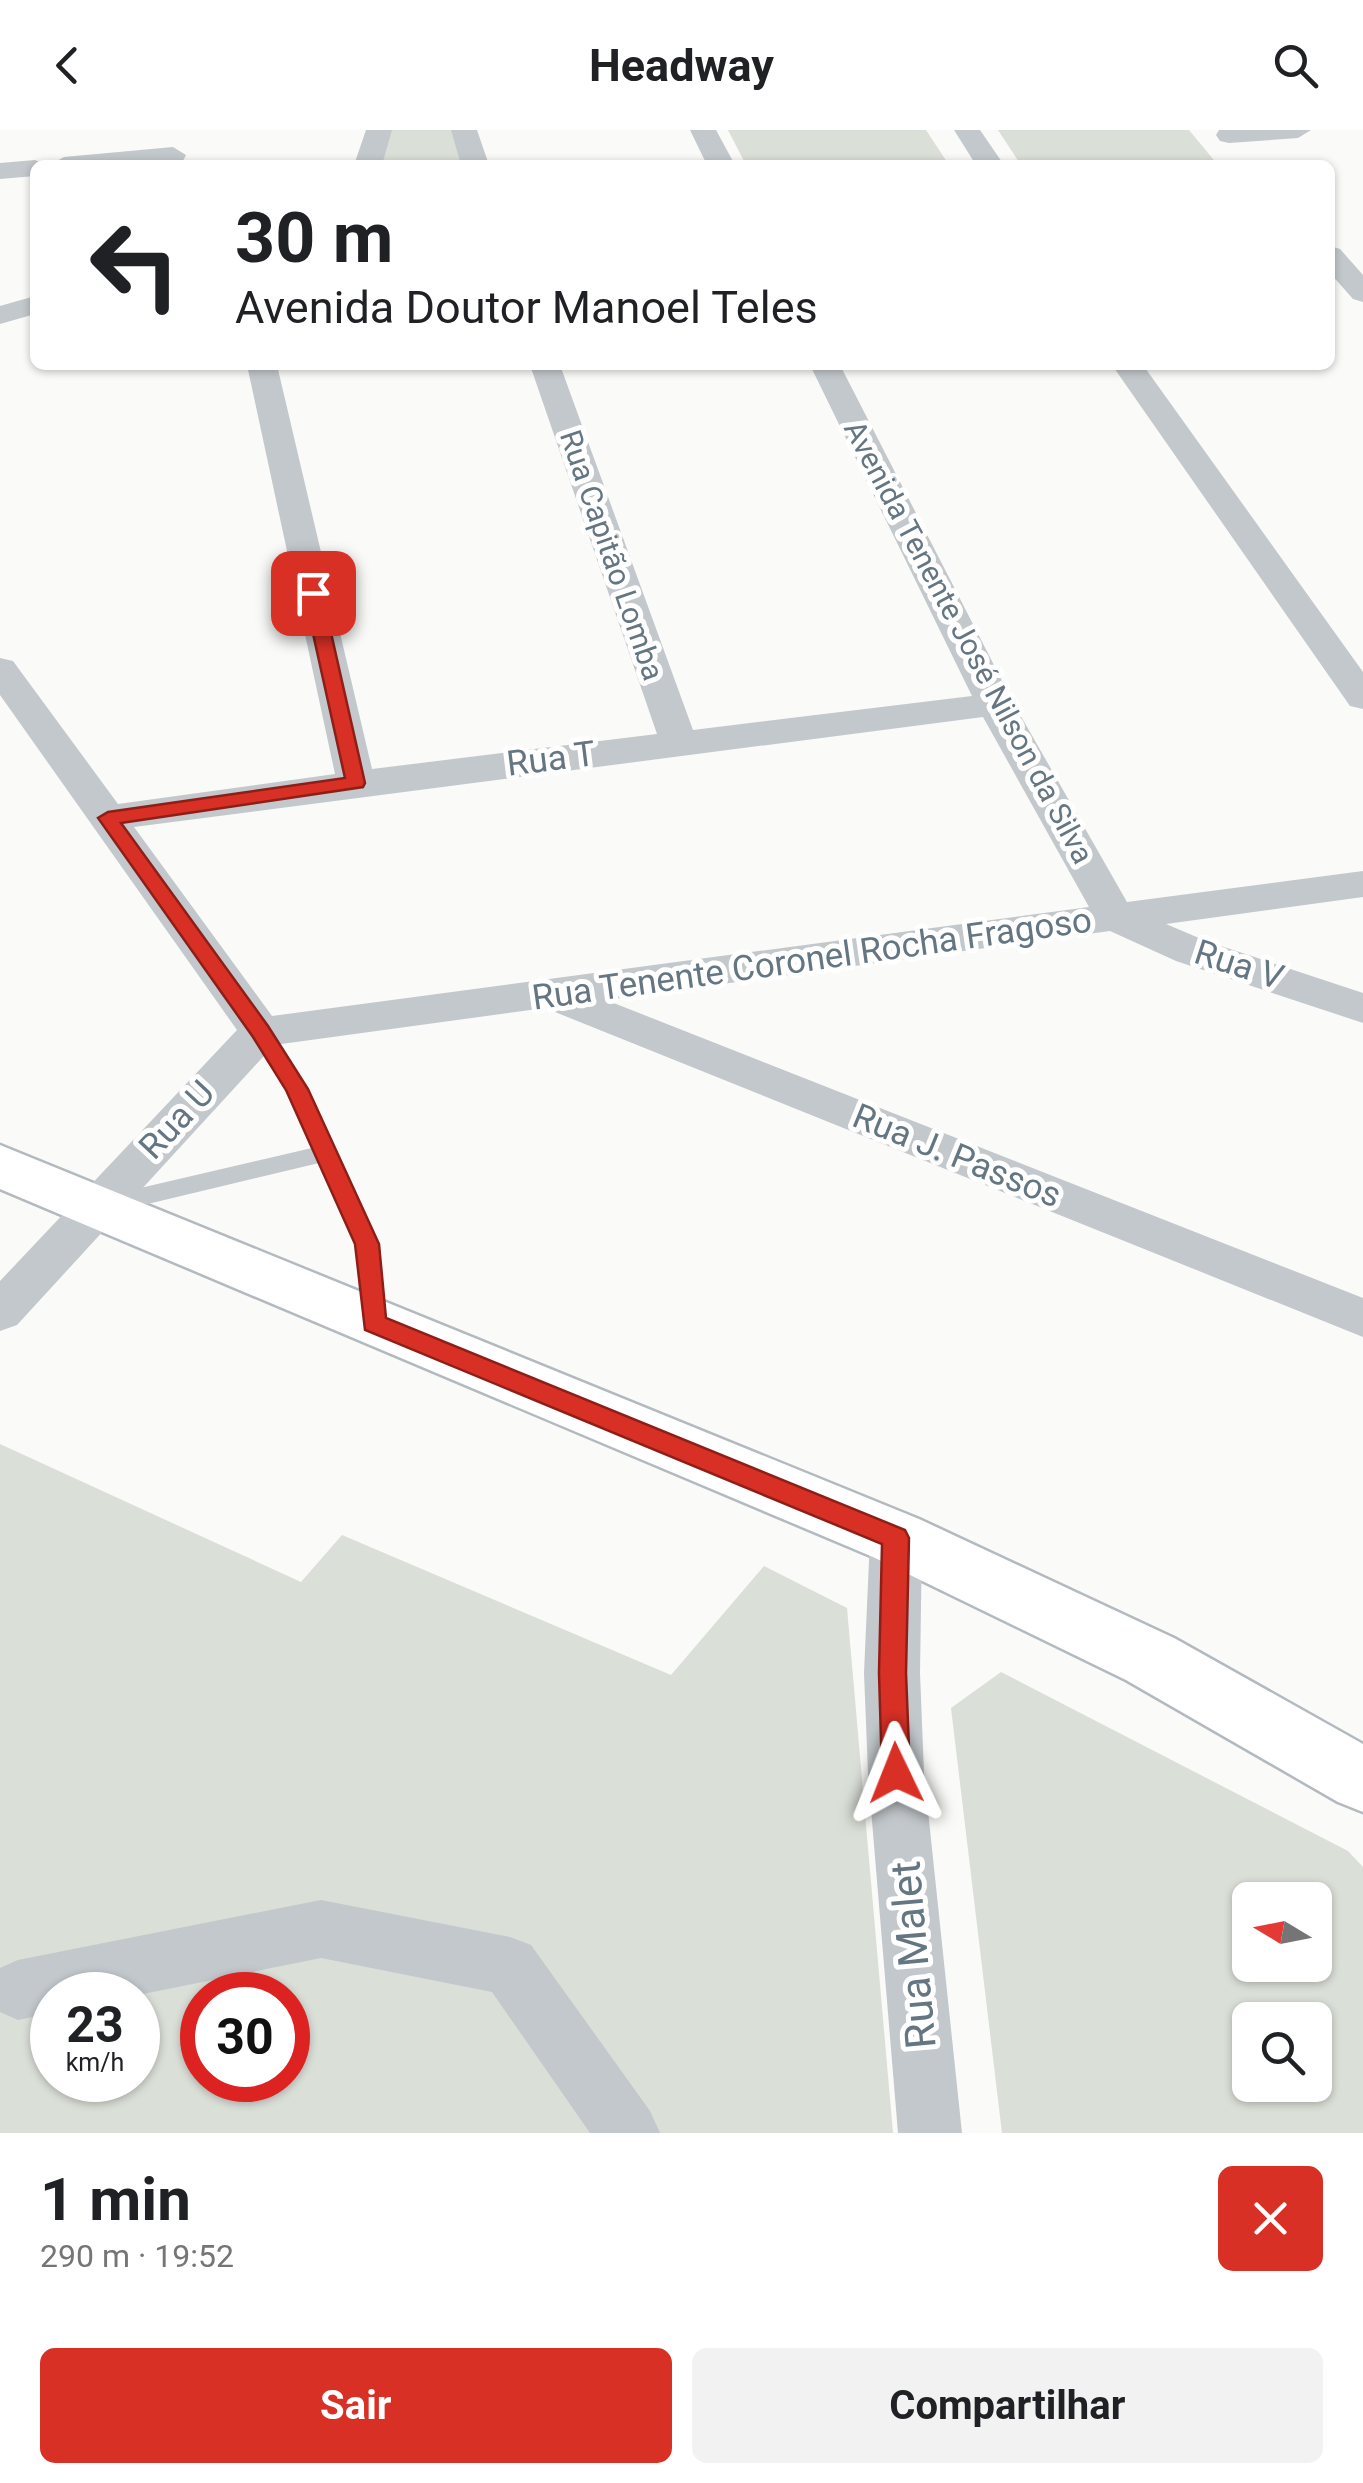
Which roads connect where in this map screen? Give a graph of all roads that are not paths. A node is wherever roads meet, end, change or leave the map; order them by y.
1 (379, 130) edge
2 (464, 130) edge
3 (703, 130) edge
4 (967, 130) edge
5 (1298, 130) edge
6 (1227, 132) edge
7 (173, 155) dead end
8 (118, 160) edge
9 (370, 160) edge
10 (473, 160) edge
11 (719, 160) edge
12 (987, 160) edge
13 (1251, 160) edge
14 (30, 168) edge
15 (0, 171) edge
16 (1335, 261) edge
17 (1363, 293) edge
18 (30, 306) edge
19 (0, 315) edge
20 (263, 370) edge
21 (547, 370) edge
22 (828, 370) edge
23 (1132, 370) edge
24 (0, 669) edge
25 (1363, 698) edge
26 (995, 704) junction
27 (679, 744) junction
28 (356, 783) junction
29 (108, 818) junction
30 (1363, 884) edge
31 (1116, 918) junction
32 (551, 995) junction
33 (1363, 1008) edge
34 (260, 1032) junction
35 (326, 1154) junction
36 (0, 1165) edge
37 (94, 1208) junction
38 (0, 1312) edge
39 (1363, 1318) edge
40 (374, 1324) junction
41 (896, 1538) junction
42 (1363, 1780) edge
43 (18, 1990) dead end
44 (628, 2133) edge
45 (930, 2133) edge

1 - 9 street
2 - 10 street
3 - 11 street
4 - 12 street
5 - 6 street
6 - 13 street
7 - 8 street
14 - 15 street
16 - 17 street
18 - 19 street
20 - 28 street
21 - 27 street, Rua Capitão Lomba
22 - 26 street, Avenida Tenente José Nilson da Silva
23 - 25 street
24 - 29 street
26 - 27 street, Rua T
26 - 31 street, Avenida Tenente José Nilson da Silva
27 - 28 street, Rua T
28 - 29 street, Rua T
29 - 34 street
30 - 31 street, Rua Tenente Coronel Rocha Fragoso
31 - 32 street, Rua Tenente Coronel Rocha Fragoso
31 - 33 street, Rua V
32 - 34 street, Rua Tenente Coronel Rocha Fragoso
32 - 39 street, Rua J. Passos
34 - 35 lane
34 - 37 street, Rua U
35 - 37 lane
35 - 40 lane
36 - 37 main road
37 - 38 street, Rua U
37 - 40 main road
40 - 41 main road
41 - 42 main road
41 - 45 street, Rua Malet
43 - 44 street

